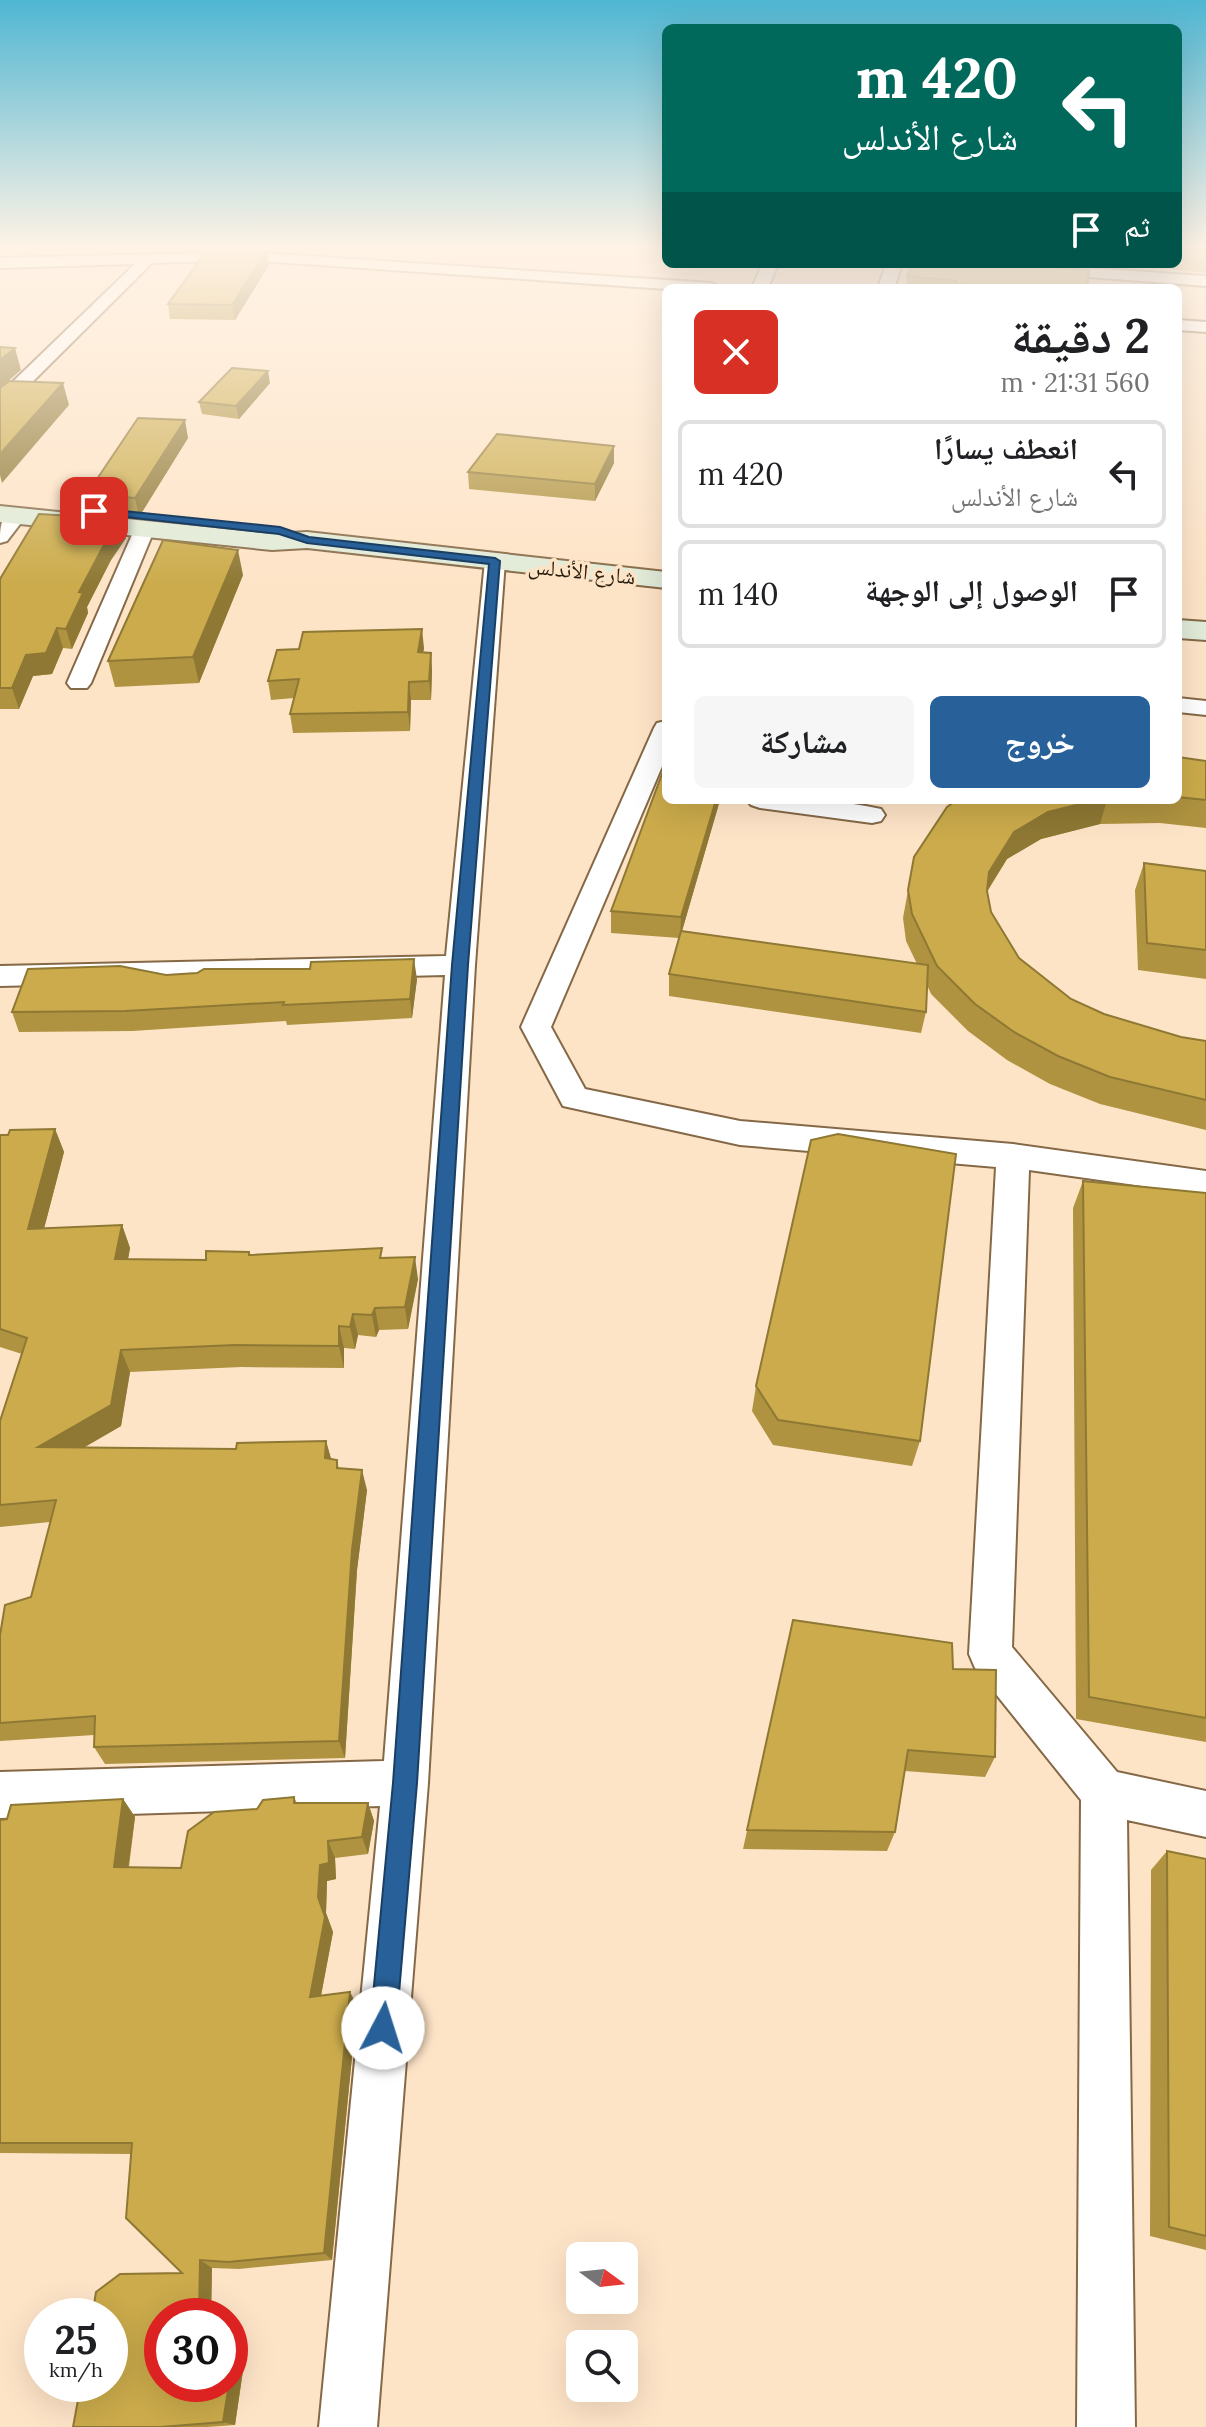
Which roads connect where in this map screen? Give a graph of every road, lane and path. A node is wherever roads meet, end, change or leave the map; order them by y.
1 (44, 361) edge
2 (0, 404) edge
3 (6, 510) edge
4 (145, 528) junction
5 (0, 537) edge
6 (307, 540) junction
7 (495, 561) junction
8 (662, 580) edge
9 (1182, 629) edge
10 (1206, 631) edge
11 (79, 683) dead end
12 (1182, 705) edge
13 (1206, 708) edge
14 (662, 737) edge
15 (790, 804) edge
16 (872, 815) dead end
17 (460, 965) junction
18 (0, 976) edge
19 (1013, 1156) junction
20 (1206, 1183) edge
21 (405, 1783) junction
22 (1104, 1792) junction
23 (0, 1795) edge
24 (1206, 1814) edge
25 (348, 2427) edge
26 (1106, 2427) edge

1 - 2 street
3 - 4 main road, شارع الأندلس
3 - 5 street
3 - 6 main road, شارع الأندلس
4 - 6 main road, شارع الأندلس
4 - 11 street
6 - 7 main road, شارع الأندلس
7 - 8 main road, شارع الأندلس
7 - 17 street
9 - 10 main road
12 - 13 street
14 - 19 street
15 - 16 street
17 - 18 street
17 - 21 street
19 - 20 street
19 - 22 street
21 - 23 street
21 - 25 street
22 - 24 street
22 - 26 street

